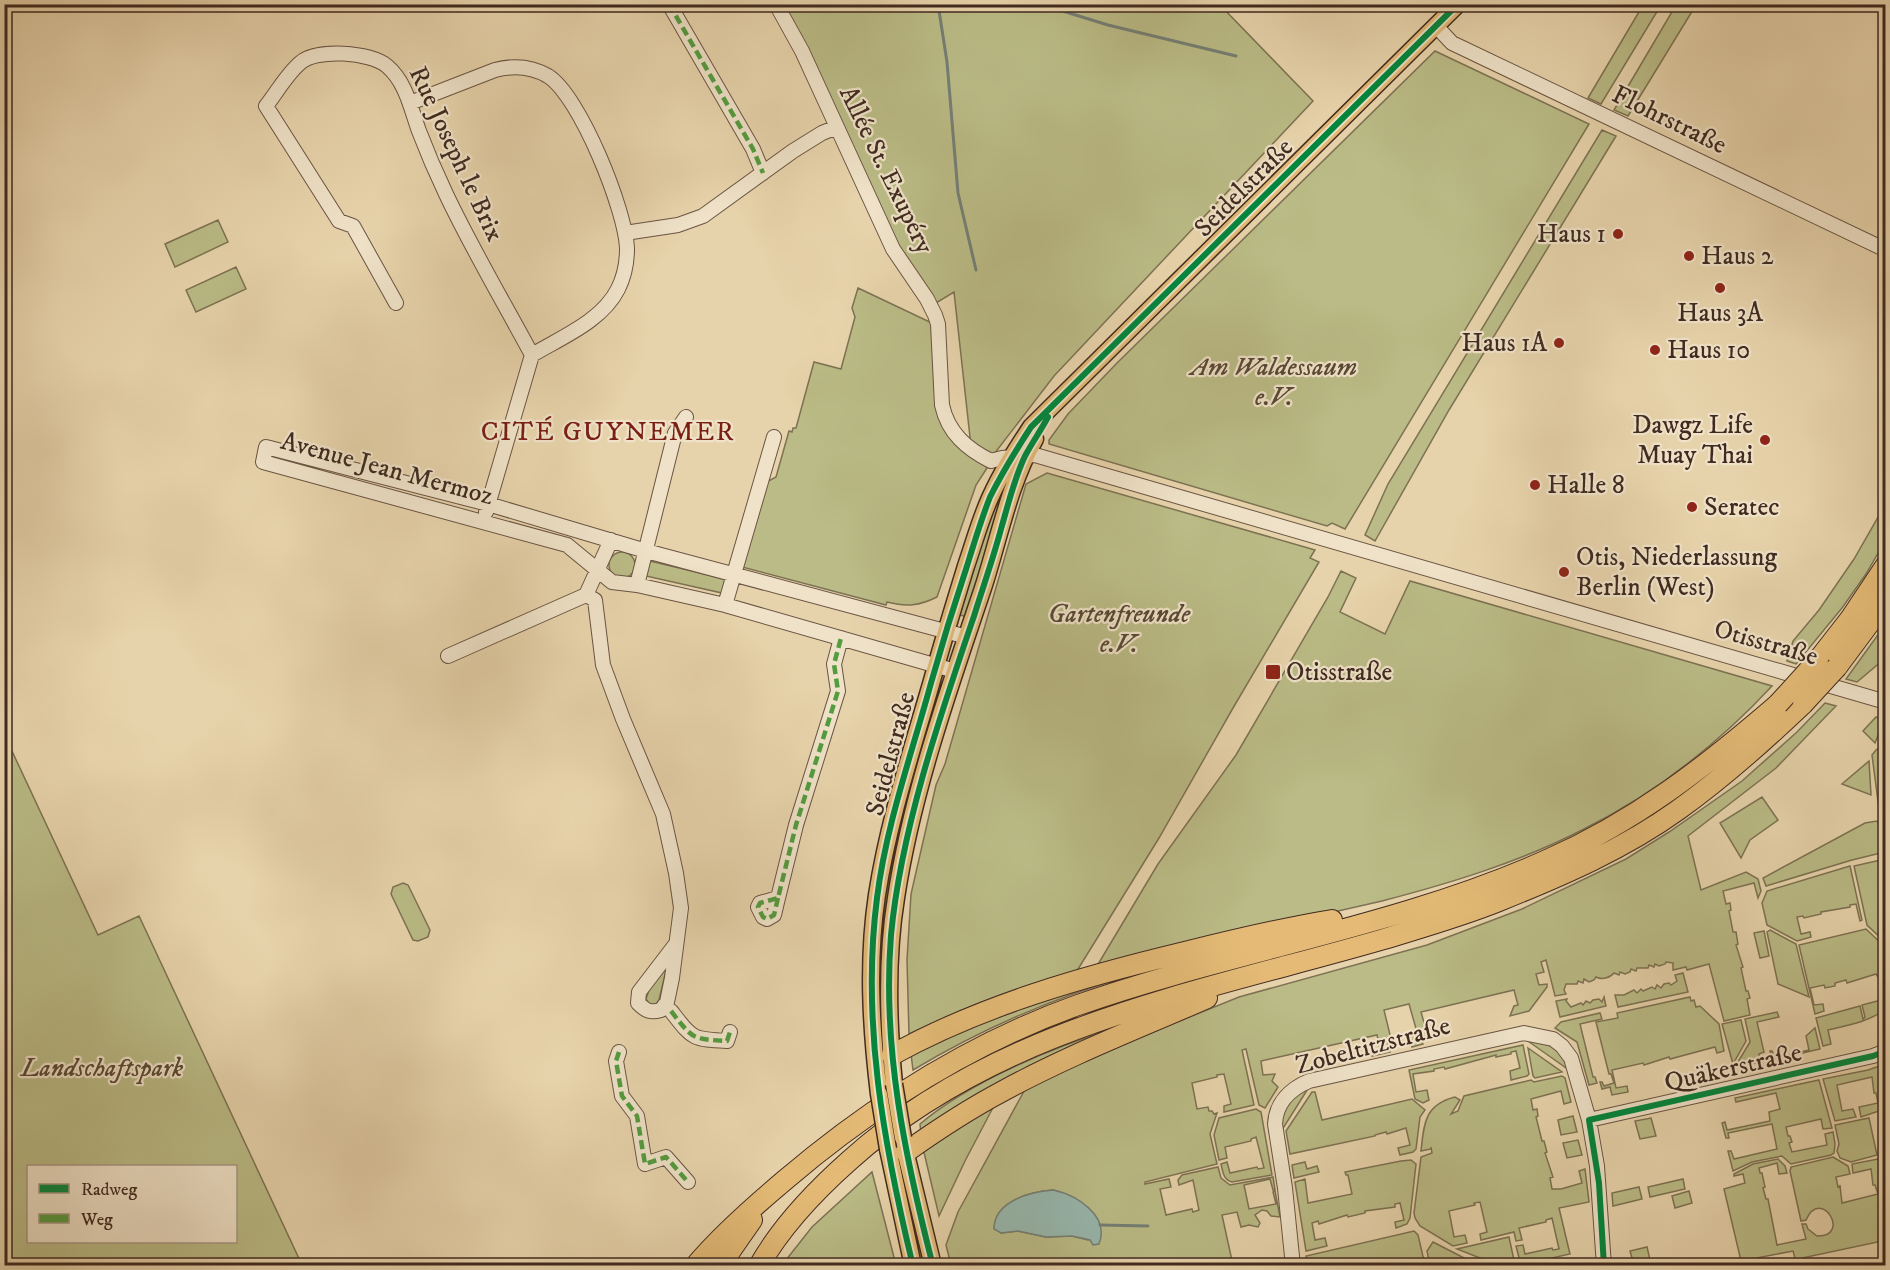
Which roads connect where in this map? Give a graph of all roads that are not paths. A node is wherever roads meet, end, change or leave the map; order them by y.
1 (669, 4) edge
2 (776, 4) edge
3 (1458, 4) edge
4 (1436, 26) junction
5 (410, 103) junction
6 (837, 127) junction
7 (763, 173) junction
8 (625, 233) junction
9 (1886, 250) edge
10 (396, 303) dead end
11 (532, 355) junction
12 (686, 417) dead end
13 (774, 437) dead end
14 (1018, 458) junction
15 (489, 504) junction
16 (483, 520) junction
17 (611, 540) junction
18 (646, 551) junction
19 (1886, 565) edge
20 (598, 569) junction
21 (733, 575) junction
22 (612, 582) junction
23 (637, 585) junction
24 (590, 597) junction
25 (1886, 601) edge
26 (725, 605) junction
27 (946, 631) junction
28 (967, 637) junction
29 (841, 638) junction
30 (448, 656) dead end
31 (936, 665) junction
32 (955, 671) junction
33 (1886, 702) edge
34 (778, 898) dead end
35 (1421, 908) junction
36 (675, 945) dead end
37 (1268, 972) junction
38 (671, 1011) dead end
39 (730, 1032) dead end
40 (1886, 1051) edge
41 (619, 1052) dead end
42 (884, 1060) junction
43 (1589, 1120) junction
44 (897, 1149) junction
45 (688, 1182) dead end
46 (775, 1188) junction
47 (761, 1257) edge
48 (695, 1266) edge
49 (720, 1266) edge
50 (913, 1266) edge
51 (933, 1266) edge
52 (1293, 1266) edge
53 (1604, 1266) edge

1 - 7 street
2 - 6 street, Allée St. Exupéry
3 - 4 main road, Seidelstraße
4 - 9 street, Flohrstraße
4 - 14 main road, Seidelstraße
5 - 8 street
5 - 10 street, Rue Joseph le Brix
5 - 11 street, Rue Joseph le Brix
6 - 7 street
6 - 14 street, Allée St. Exupéry
7 - 8 street
8 - 11 street
11 - 15 street
12 - 18 street
13 - 21 street
14 - 27 main road, Seidelstraße
14 - 28 main road, Seidelstraße
14 - 33 street, Otisstraße
15 - 16 street
15 - 16 street, Avenue Jean Mermoz
15 - 17 street, Avenue Jean Mermoz
16 - 20 street, Avenue Jean Mermoz
17 - 18 street, Avenue Jean Mermoz
17 - 20 street
18 - 21 street, Avenue Jean Mermoz
18 - 23 street
19 - 35 highway, bridge
20 - 22 street, Avenue Jean Mermoz
20 - 24 street
21 - 26 street
21 - 27 street, Avenue Jean Mermoz
22 - 23 street
22 - 24 street
23 - 26 street
24 - 30 street
24 - 36 street
25 - 37 highway, bridge
26 - 29 street
27 - 28 street, Avenue Jean Mermoz
27 - 31 main road, Seidelstraße
28 - 32 main road, Seidelstraße
29 - 31 street
29 - 34 street
31 - 32 street
31 - 42 main road, Seidelstraße
32 - 42 main road, Seidelstraße
35 - 42 highway
35 - 46 highway
37 - 44 highway
37 - 47 highway
38 - 39 street
40 - 43 street, Quäkerstraße
41 - 45 street
42 - 44 main road, Seidelstraße, bridge
42 - 44 main road, Seidelstraße, bridge
43 - 52 street, Zobeltitzstraße
43 - 53 street, Zobeltitzstraße
44 - 50 main road
44 - 51 main road
46 - 48 highway
46 - 49 highway

